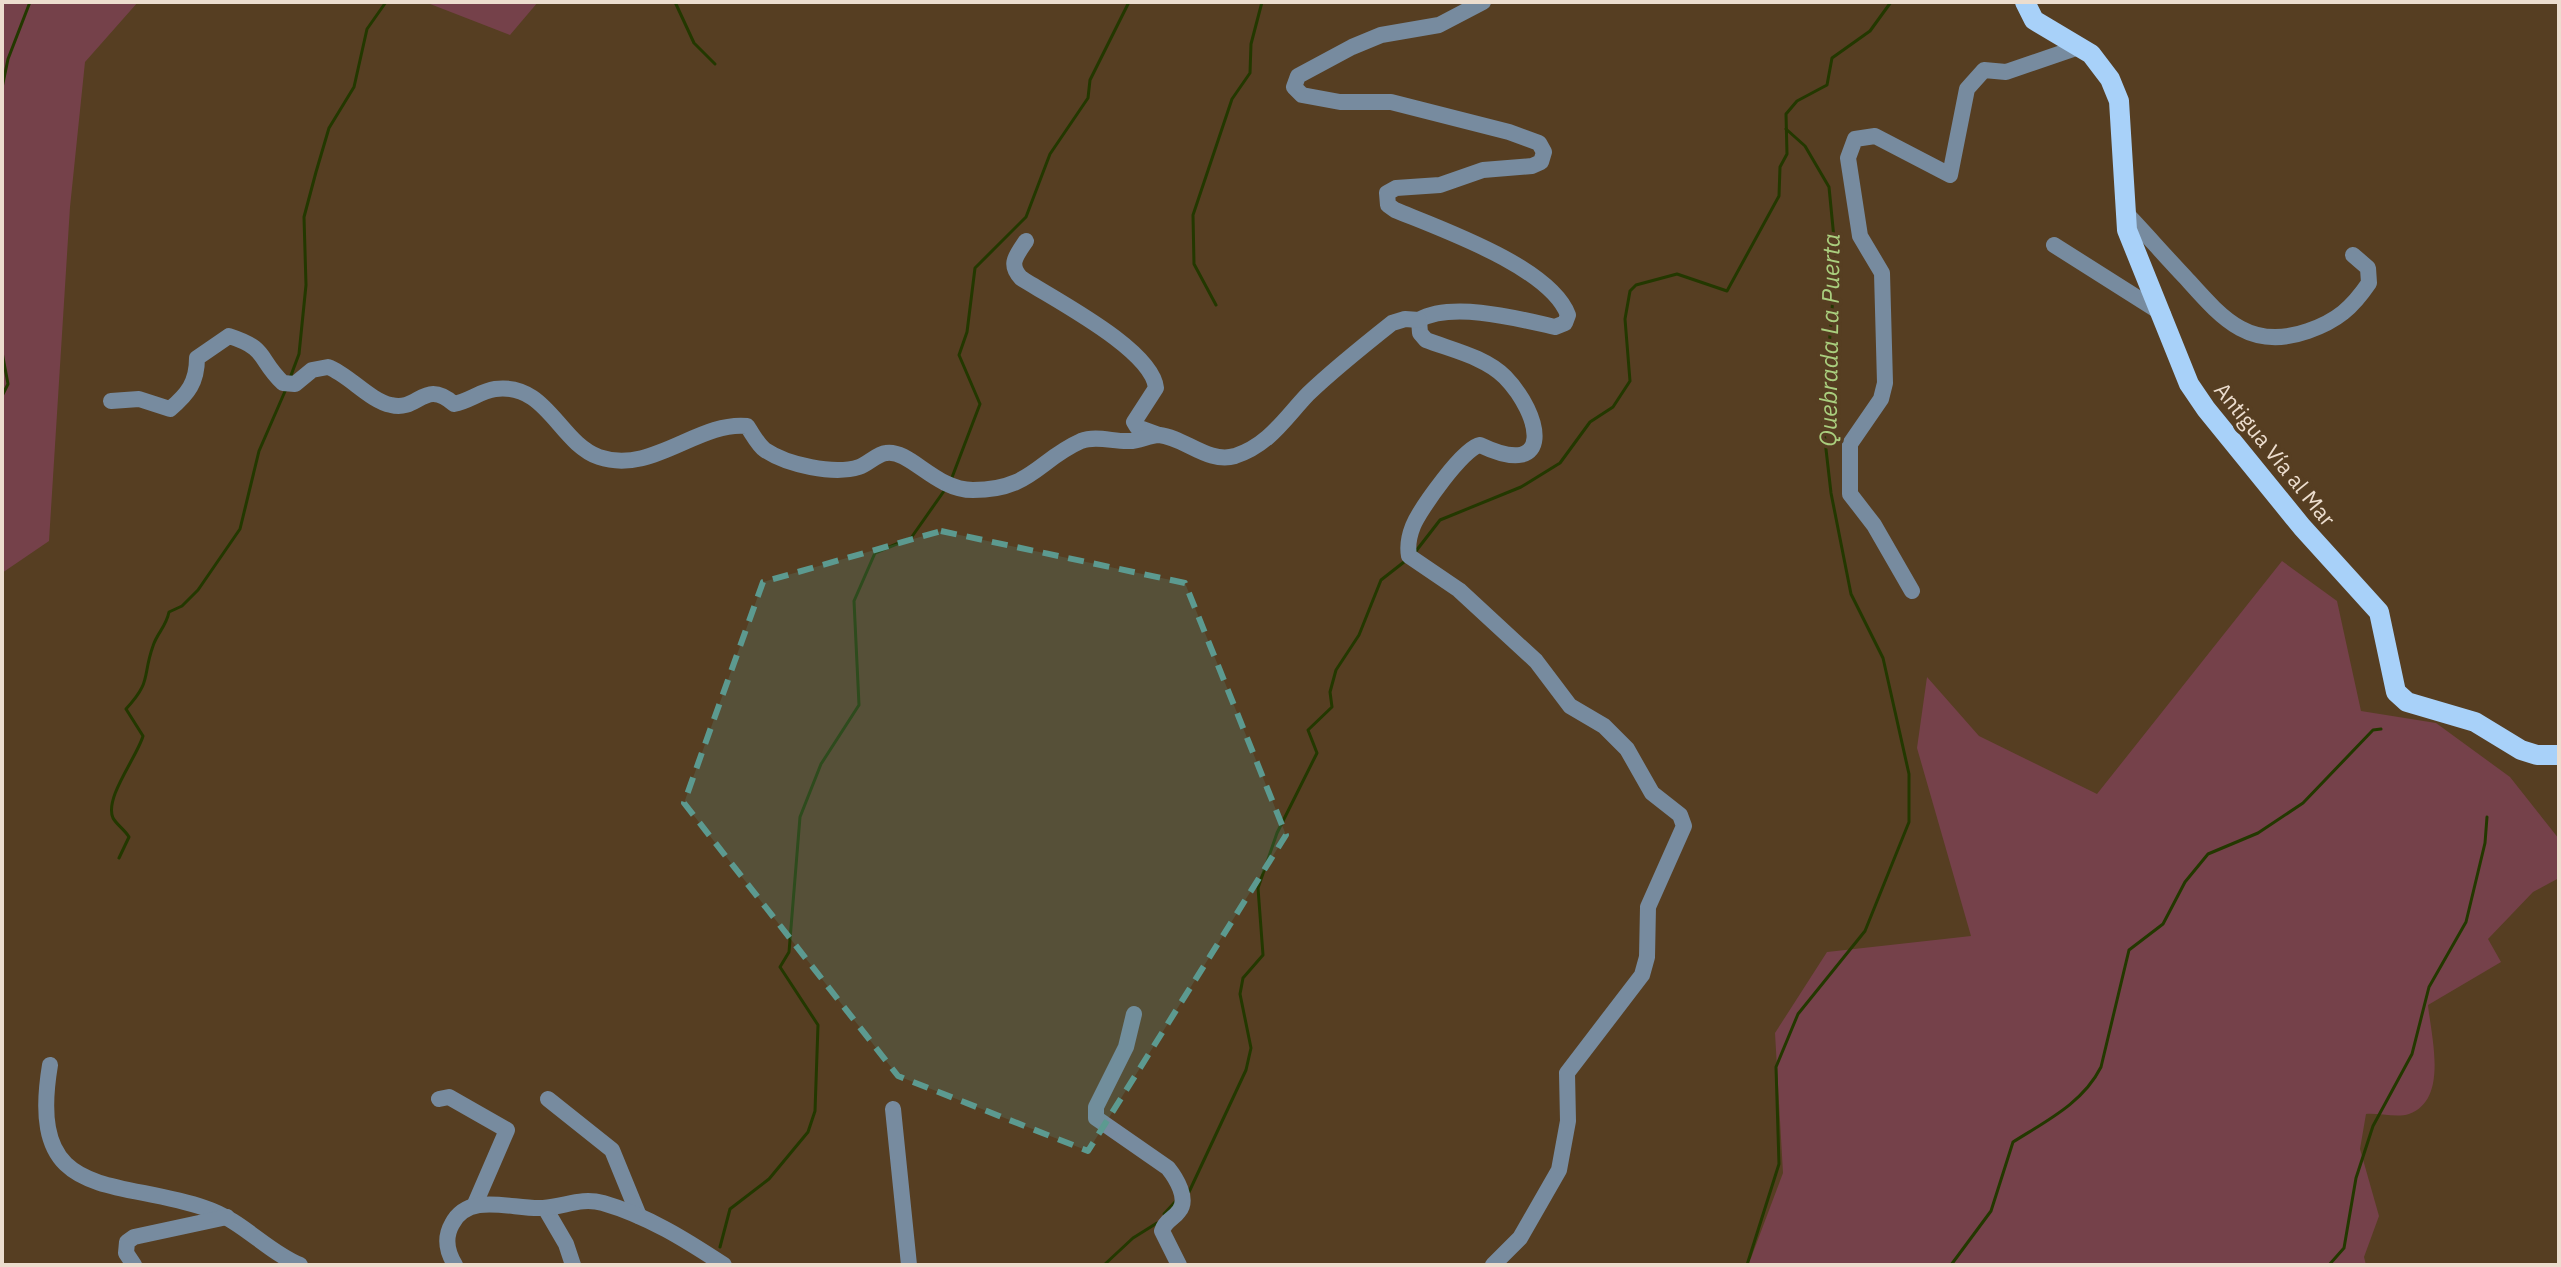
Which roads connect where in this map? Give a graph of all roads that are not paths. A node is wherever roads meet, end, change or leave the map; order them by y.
1 (1483, 2) edge
2 (2025, 2) edge
3 (2079, 47) junction
4 (2126, 213) junction
5 (1026, 241) dead end
6 (2054, 245) dead end
7 (2353, 255) dead end
8 (2164, 315) junction
9 (1419, 320) junction
10 (111, 401) dead end
11 (1159, 435) junction
12 (1912, 591) dead end
13 (2559, 755) edge
14 (1134, 1014) dead end
15 (50, 1065) dead end
16 (439, 1099) dead end
17 (548, 1099) dead end
18 (893, 1109) dead end
19 (475, 1204) junction
20 (545, 1208) junction
21 (639, 1216) junction
22 (227, 1217) junction
23 (291, 1263) edge
24 (134, 1265) edge
25 (455, 1265) edge
26 (573, 1265) edge
27 (724, 1265) edge
28 (909, 1265) edge
29 (1179, 1265) edge
30 (1493, 1265) edge

1 - 9 street
2 - 3 main road, Antigua Vía al Mar
3 - 4 main road, Antigua Vía al Mar
3 - 12 street
4 - 7 street
4 - 8 main road, Antigua Vía al Mar
5 - 11 street
6 - 8 street
8 - 13 main road, Antigua Vía al Mar
9 - 11 street
9 - 30 street
10 - 11 street
14 - 29 street
15 - 22 street
16 - 19 street
17 - 21 street
18 - 28 street
19 - 20 street
19 - 25 street
20 - 21 street
20 - 26 street
21 - 27 street
22 - 23 street
22 - 24 street

